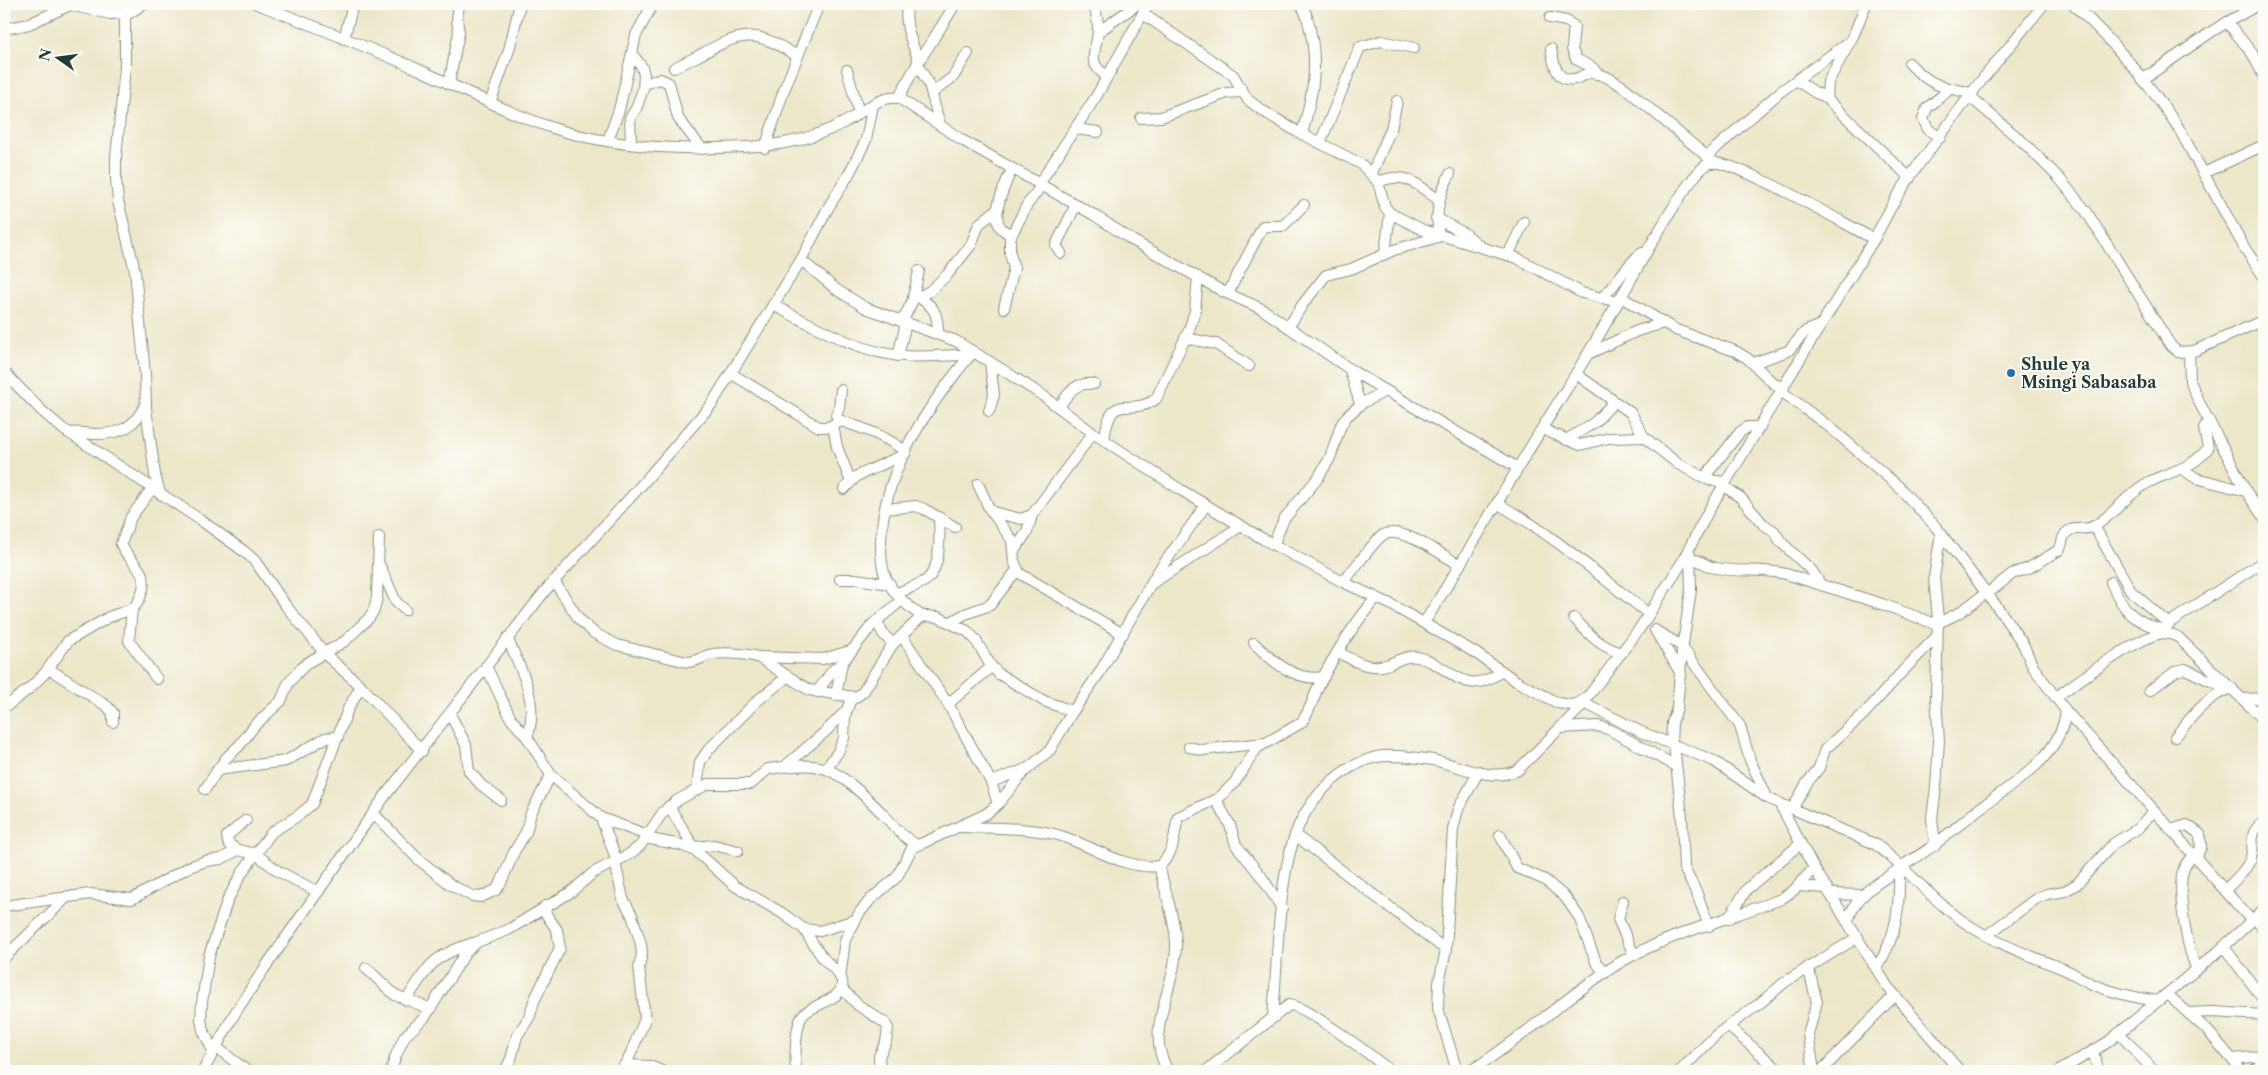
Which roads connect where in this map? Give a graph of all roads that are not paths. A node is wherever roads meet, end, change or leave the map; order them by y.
1 (143, 4) edge
2 (257, 4) edge
3 (353, 4) edge
4 (459, 4) edge
5 (520, 4) edge
6 (653, 4) edge
7 (819, 4) edge
8 (908, 4) edge
9 (955, 4) edge
10 (1094, 4) edge
11 (1300, 4) edge
12 (1866, 4) edge
13 (2044, 4) edge
14 (2073, 4) edge
15 (2259, 4) edge
16 (1140, 8) edge
17 (125, 13) junction
18 (1550, 18) dead end
19 (2227, 22) junction
20 (4, 29) edge
21 (1098, 32) junction
22 (344, 39) junction
23 (1848, 43) junction
24 (1414, 48) dead end
25 (1551, 49) dead end
26 (968, 53) dead end
27 (632, 54) junction
28 (798, 57) junction
29 (918, 63) junction
30 (1910, 63) dead end
31 (674, 68) dead end
32 (847, 70) dead end
33 (1597, 74) junction
34 (1108, 76) junction
35 (2264, 77) edge
36 (1796, 80) junction
37 (2142, 80) junction
38 (449, 84) junction
39 (644, 84) junction
40 (1950, 89) junction
41 (1242, 92) junction
42 (932, 93) junction
43 (1971, 95) junction
44 (1827, 97) junction
45 (899, 98) junction
46 (1397, 101) dead end
47 (490, 103) junction
48 (873, 105) junction
49 (859, 113) junction
50 (1141, 118) dead end
51 (940, 125) junction
52 (1075, 129) junction
53 (1098, 132) dead end
54 (1302, 134) junction
55 (1940, 138) junction
56 (608, 140) junction
57 (1320, 143) junction
58 (631, 144) junction
59 (2264, 145) edge
60 (765, 148) junction
61 (702, 149) junction
62 (1711, 159) junction
63 (1012, 169) junction
64 (2204, 173) junction
65 (1450, 174) dead end
66 (1375, 178) junction
67 (1910, 178) junction
68 (1040, 185) junction
69 (1439, 200) junction
70 (1076, 205) junction
71 (1304, 205) dead end
72 (998, 209) junction
73 (1390, 213) junction
74 (1436, 218) junction
75 (1524, 222) dead end
76 (1011, 235) junction
77 (1440, 235) junction
78 (1874, 240) junction
79 (1481, 247) junction
80 (1648, 250) junction
81 (1061, 253) dead end
82 (1385, 254) junction
83 (1508, 255) junction
84 (802, 260) junction
85 (919, 271) dead end
86 (1198, 277) junction
87 (2264, 277) edge
88 (1228, 294) junction
89 (916, 296) junction
90 (1601, 298) junction
91 (1620, 300) junction
92 (773, 305) junction
93 (1004, 308) dead end
94 (2264, 320) edge
95 (904, 323) junction
96 (1664, 323) junction
97 (1289, 326) junction
98 (1820, 326) junction
99 (938, 334) junction
100 (1185, 338) junction
101 (2173, 348) junction
102 (2189, 352) junction
103 (972, 353) junction
104 (1588, 354) junction
105 (898, 356) junction
106 (990, 362) junction
107 (1753, 363) junction
108 (1249, 366) dead end
109 (1350, 370) junction
110 (4, 372) edge
111 (1792, 373) junction
112 (732, 374) junction
113 (1576, 374) junction
114 (2190, 378) junction
115 (1769, 379) junction
116 (1094, 384) dead end
117 (1782, 389) junction
118 (841, 390) dead end
119 (1386, 391) junction
120 (1614, 402) junction
121 (146, 404) junction
122 (1360, 404) junction
123 (1059, 408) junction
124 (989, 411) dead end
125 (2209, 420) junction
126 (838, 423) junction
127 (1760, 427) junction
128 (1542, 429) junction
129 (68, 433) junction
130 (1093, 434) junction
131 (1644, 438) junction
132 (1104, 440) junction
133 (1566, 440) junction
134 (906, 453) junction
135 (1518, 468) junction
136 (2182, 469) junction
137 (1704, 478) junction
138 (978, 484) dead end
139 (1725, 484) junction
140 (156, 491) junction
141 (2246, 491) junction
142 (1498, 504) junction
143 (1206, 505) junction
144 (885, 509) junction
145 (993, 512) junction
146 (1032, 515) junction
147 (939, 517) junction
148 (2264, 518) edge
149 (1241, 526) junction
150 (2094, 526) junction
151 (955, 527) dead end
152 (1941, 534) junction
153 (379, 537) dead end
154 (1273, 544) junction
155 (1690, 546) junction
156 (1014, 551) junction
157 (1690, 560) junction
158 (2264, 561) edge
159 (379, 565) junction
160 (1460, 565) junction
161 (1017, 570) junction
162 (840, 579) dead end
163 (554, 581) junction
164 (1344, 582) junction
165 (2111, 582) dead end
166 (890, 584) junction
167 (1150, 584) junction
168 (1822, 585) junction
169 (1987, 593) junction
170 (899, 597) junction
171 (1376, 598) junction
172 (132, 609) junction
173 (405, 610) dead end
174 (923, 617) junction
175 (1647, 617) junction
176 (1574, 618) dead end
177 (876, 621) junction
178 (951, 622) junction
179 (1424, 623) junction
180 (1938, 624) junction
181 (2164, 629) junction
182 (1655, 630) junction
183 (1123, 634) junction
184 (902, 636) junction
185 (1937, 636) junction
186 (507, 638) junction
187 (1254, 643) dead end
188 (893, 644) junction
189 (1682, 647) junction
190 (850, 651) junction
191 (1338, 652) junction
192 (325, 653) junction
193 (1622, 653) junction
194 (757, 657) junction
195 (842, 663) junction
196 (486, 666) junction
197 (991, 667) junction
198 (48, 669) junction
199 (1502, 672) junction
200 (1681, 674) junction
201 (788, 676) junction
202 (1324, 676) junction
203 (157, 679) dead end
204 (360, 686) junction
205 (2230, 688) junction
206 (2149, 691) dead end
207 (817, 692) junction
208 (836, 695) junction
209 (854, 697) junction
210 (2056, 697) junction
211 (2264, 698) edge
212 (2243, 699) junction
213 (1582, 702) junction
214 (948, 704) junction
215 (4, 708) edge
216 (846, 711) junction
217 (1072, 711) junction
218 (2066, 711) junction
219 (450, 714) junction
220 (2264, 720) edge
221 (113, 722) dead end
222 (1560, 728) junction
223 (338, 737) junction
224 (527, 737) junction
225 (2175, 737) dead end
226 (1265, 743) junction
227 (1673, 745) junction
228 (1189, 747) dead end
229 (422, 751) junction
230 (1676, 766) junction
231 (784, 767) junction
232 (1030, 768) junction
233 (826, 769) junction
234 (218, 770) junction
235 (1479, 771) junction
236 (551, 776) junction
237 (991, 782) junction
238 (697, 789) junction
239 (205, 790) dead end
240 (1767, 798) junction
241 (501, 800) dead end
242 (1216, 800) junction
243 (1779, 803) junction
244 (998, 804) junction
245 (669, 806) junction
246 (1792, 809) junction
247 (2154, 811) junction
248 (373, 813) junction
249 (602, 818) junction
250 (246, 820) dead end
251 (2264, 822) edge
252 (958, 827) junction
253 (2171, 830) junction
254 (1296, 835) junction
255 (1500, 835) dead end
256 (646, 836) junction
257 (1800, 844) junction
258 (916, 845) junction
259 (1935, 846) junction
260 (695, 849) junction
261 (238, 850) junction
262 (738, 851) dead end
263 (256, 854) junction
264 (2194, 856) junction
265 (616, 861) junction
266 (1160, 866) junction
267 (1814, 868) junction
268 (1901, 868) junction
269 (1798, 886) junction
270 (2225, 890) junction
271 (1829, 891) junction
272 (318, 892) junction
273 (1862, 895) junction
274 (68, 896) junction
275 (1623, 901) dead end
276 (1855, 904) junction
277 (4, 906) edge
278 (545, 906) junction
279 (1282, 908) junction
280 (2264, 909) edge
281 (1842, 911) junction
282 (1728, 919) junction
283 (2254, 919) junction
284 (855, 920) junction
285 (1848, 920) junction
286 (1709, 926) junction
287 (804, 929) junction
288 (2264, 930) edge
289 (1987, 935) junction
290 (1858, 937) junction
291 (477, 942) junction
292 (2224, 947) junction
293 (1446, 950) junction
294 (1634, 955) junction
295 (4, 958) edge
296 (1808, 966) junction
297 (366, 968) dead end
298 (1876, 968) junction
299 (2197, 969) junction
300 (1605, 973) junction
301 (840, 977) junction
302 (841, 988) junction
303 (1894, 995) junction
304 (2162, 998) junction
305 (406, 1000) junction
306 (2264, 1000) edge
307 (432, 1009) junction
308 (2188, 1013) junction
309 (2264, 1015) edge
310 (1273, 1016) junction
311 (1728, 1026) junction
312 (2119, 1034) junction
313 (215, 1049) junction
314 (2093, 1052) junction
315 (2264, 1056) edge
316 (2232, 1059) junction
317 (2264, 1061) edge
318 (623, 1068) edge
319 (202, 1071) edge
320 (247, 1071) edge
321 (391, 1071) edge
322 (505, 1071) edge
323 (662, 1071) edge
324 (796, 1071) edge
325 (880, 1071) edge
326 (1168, 1071) edge
327 (1206, 1071) edge
328 (1390, 1071) edge
329 (1457, 1071) edge
330 (1470, 1071) edge
331 (1680, 1071) edge
332 (1780, 1071) edge
333 (1814, 1071) edge
334 (1821, 1071) edge
335 (1960, 1071) edge
336 (2058, 1071) edge
337 (2099, 1071) edge
338 (2154, 1071) edge
339 (2242, 1071) edge
340 (2254, 1071) edge

1 - 17 street
2 - 22 street
3 - 22 street
4 - 38 street
5 - 47 street
6 - 27 street
7 - 28 street
8 - 29 street
9 - 29 street
10 - 21 street
11 - 54 street
12 - 23 street
13 - 43 street
14 - 37 street
15 - 19 street
16 - 21 street
16 - 34 street
16 - 41 street
17 - 20 street
17 - 121 street
18 - 33 street
19 - 35 street
19 - 37 street
21 - 34 street
22 - 38 street
23 - 36 street
23 - 44 street
24 - 57 street
25 - 33 street
26 - 42 street
27 - 39 street
27 - 56 street
28 - 31 street
28 - 60 street
29 - 42 street
29 - 45 street
30 - 40 street
32 - 49 street
33 - 62 street
34 - 52 street
36 - 44 street
36 - 62 street
37 - 64 street
38 - 47 street
39 - 58 street
39 - 61 street
40 - 43 street
40 - 55 street
41 - 50 street
41 - 54 street
42 - 51 street
43 - 55 street
43 - 101 street
44 - 67 street
45 - 48 street
45 - 51 street
46 - 66 street
47 - 56 street
48 - 49 street
48 - 84 street
49 - 60 street
51 - 63 street
52 - 53 street
52 - 68 street
54 - 57 street
55 - 67 street
56 - 58 street
57 - 66 street
58 - 61 street
59 - 64 street
60 - 61 street
62 - 78 street
62 - 80 street
63 - 68 street
63 - 72 street
64 - 87 street
65 - 69 street
66 - 69 street
66 - 73 street
67 - 78 street
68 - 70 street
68 - 76 street
69 - 74 street
70 - 81 street
70 - 86 street
71 - 88 street
72 - 76 street
72 - 89 street
73 - 77 street
73 - 82 street
74 - 77 street
74 - 79 street
75 - 83 street
76 - 93 street
77 - 79 street
77 - 82 street
78 - 98 street
79 - 83 street
80 - 90 street
80 - 91 street
82 - 97 street
83 - 90 street
84 - 92 street
84 - 95 street
85 - 89 street
86 - 88 street
86 - 100 street
88 - 97 street
89 - 95 street
89 - 99 street
90 - 91 street
91 - 96 street
91 - 104 street
92 - 105 street
92 - 112 street
94 - 102 street
95 - 99 street
95 - 105 street
96 - 104 street
96 - 107 street
97 - 109 street
98 - 107 street
98 - 111 street
99 - 103 street
100 - 108 street
100 - 132 street
101 - 102 street
101 - 114 street
102 - 114 street
103 - 105 street
103 - 106 street
103 - 134 street
104 - 113 street
106 - 123 street
106 - 124 street
107 - 115 street
109 - 119 street
109 - 122 street
110 - 129 street
111 - 115 street
111 - 117 street
112 - 126 street
112 - 163 street
113 - 120 street
113 - 128 street
114 - 125 street
115 - 117 street
116 - 123 street
117 - 127 street
117 - 152 street
118 - 126 street
119 - 122 street
119 - 135 street
120 - 131 street
120 - 133 street
121 - 129 street
121 - 140 street
122 - 154 street
123 - 130 street
125 - 136 street
125 - 141 street
126 - 134 street
126 - 134 street
127 - 137 street
127 - 139 street
128 - 133 street
128 - 135 street
129 - 140 street
130 - 132 street
130 - 146 street
131 - 133 street
131 - 137 street
132 - 143 street
134 - 144 street
135 - 142 street
136 - 141 street
136 - 150 street
137 - 139 street
138 - 145 street
139 - 155 street
139 - 168 street
140 - 172 street
140 - 192 street
141 - 148 street
142 - 160 street
142 - 175 street
143 - 149 street
143 - 167 street
144 - 147 street
144 - 166 street
145 - 146 street
145 - 156 street
146 - 156 street
147 - 151 street
147 - 170 street
149 - 154 street
149 - 167 street
150 - 169 street
150 - 181 street
152 - 169 street
152 - 180 street
153 - 159 street
154 - 164 street
155 - 157 street
155 - 175 street
156 - 161 street
157 - 168 street
157 - 189 street
158 - 181 street
159 - 173 street
159 - 192 street
160 - 164 street
160 - 179 street
161 - 178 street
161 - 183 street
162 - 166 street
163 - 186 street
163 - 194 street
164 - 171 street
165 - 181 street
166 - 170 street
167 - 183 street
168 - 180 street
169 - 180 street
169 - 210 street
170 - 174 street
170 - 177 street
171 - 179 street
171 - 191 street
172 - 198 street
172 - 203 street
174 - 178 street
174 - 184 street
175 - 182 street
175 - 193 street
176 - 193 street
177 - 188 street
177 - 190 street
178 - 197 street
179 - 199 street
180 - 185 street
181 - 205 street
181 - 210 street
182 - 189 street
182 - 200 street
183 - 217 street
184 - 188 street
184 - 214 street
185 - 246 street
185 - 259 street
186 - 196 street
186 - 224 street
187 - 202 street
188 - 209 street
189 - 200 street
189 - 240 street
190 - 194 street
190 - 195 street
191 - 199 street
191 - 202 street
192 - 204 street
192 - 234 street
193 - 213 street
194 - 201 street
195 - 207 street
195 - 208 street
196 - 219 street
196 - 224 street
197 - 214 street
197 - 217 street
198 - 215 street
198 - 221 street
199 - 213 street
200 - 227 street
201 - 207 street
201 - 238 street
202 - 226 street
204 - 223 street
204 - 229 street
205 - 206 street
205 - 212 street
205 - 225 street
207 - 208 street
208 - 209 street
209 - 216 street
210 - 218 street
211 - 212 street
212 - 220 street
213 - 222 street
213 - 227 street
214 - 237 street
216 - 231 street
216 - 233 street
217 - 232 street
218 - 247 street
218 - 259 street
219 - 229 street
219 - 241 street
222 - 230 street
222 - 235 street
223 - 234 street
223 - 263 street
224 - 236 street
226 - 228 street
226 - 242 street
227 - 230 street
227 - 240 street
229 - 248 street
230 - 286 street
231 - 233 street
231 - 238 street
232 - 237 street
232 - 244 street
233 - 258 street
234 - 239 street
235 - 254 street
235 - 293 street
236 - 248 street
236 - 249 street
237 - 244 street
238 - 245 street
240 - 243 street
242 - 266 street
242 - 279 street
243 - 246 street
243 - 257 street
244 - 252 street
245 - 256 street
245 - 260 street
246 - 268 street
247 - 253 street
247 - 289 street
248 - 272 street
249 - 256 street
249 - 265 street
250 - 261 street
251 - 270 street
252 - 258 street
252 - 266 street
253 - 264 street
253 - 264 street
254 - 279 street
254 - 293 street
255 - 300 street
256 - 260 street
256 - 265 street
257 - 267 street
257 - 282 street
258 - 284 street
259 - 268 street
260 - 262 street
260 - 287 street
261 - 263 street
261 - 274 street
263 - 272 street
263 - 313 street
264 - 270 street
264 - 299 street
265 - 278 street
265 - 318 street
266 - 326 street
267 - 269 street
267 - 271 street
268 - 273 street
268 - 289 street
268 - 298 street
269 - 271 street
269 - 282 street
270 - 283 street
271 - 273 street
271 - 281 street
272 - 313 street
273 - 276 street
274 - 277 street
274 - 295 street
275 - 294 street
276 - 281 street
276 - 285 street
278 - 291 street
278 - 322 street
279 - 310 street
280 - 283 street
281 - 285 street
282 - 286 street
283 - 288 street
283 - 292 street
284 - 287 street
284 - 301 street
285 - 290 street
286 - 294 street
287 - 301 street
289 - 304 street
290 - 296 street
290 - 298 street
291 - 305 street
291 - 307 street
292 - 299 street
292 - 306 street
293 - 329 street
294 - 300 street
296 - 311 street
296 - 333 street
297 - 305 street
298 - 303 street
299 - 304 street
300 - 330 street
301 - 302 street
302 - 324 street
302 - 325 street
303 - 334 street
303 - 335 street
304 - 308 street
304 - 312 street
305 - 307 street
307 - 321 street
308 - 309 street
308 - 316 street
310 - 327 street
310 - 328 street
311 - 331 street
311 - 332 street
312 - 314 street
312 - 338 street
313 - 319 street
313 - 320 street
314 - 336 street
314 - 337 street
315 - 316 street
316 - 339 street
317 - 340 street
318 - 323 street

